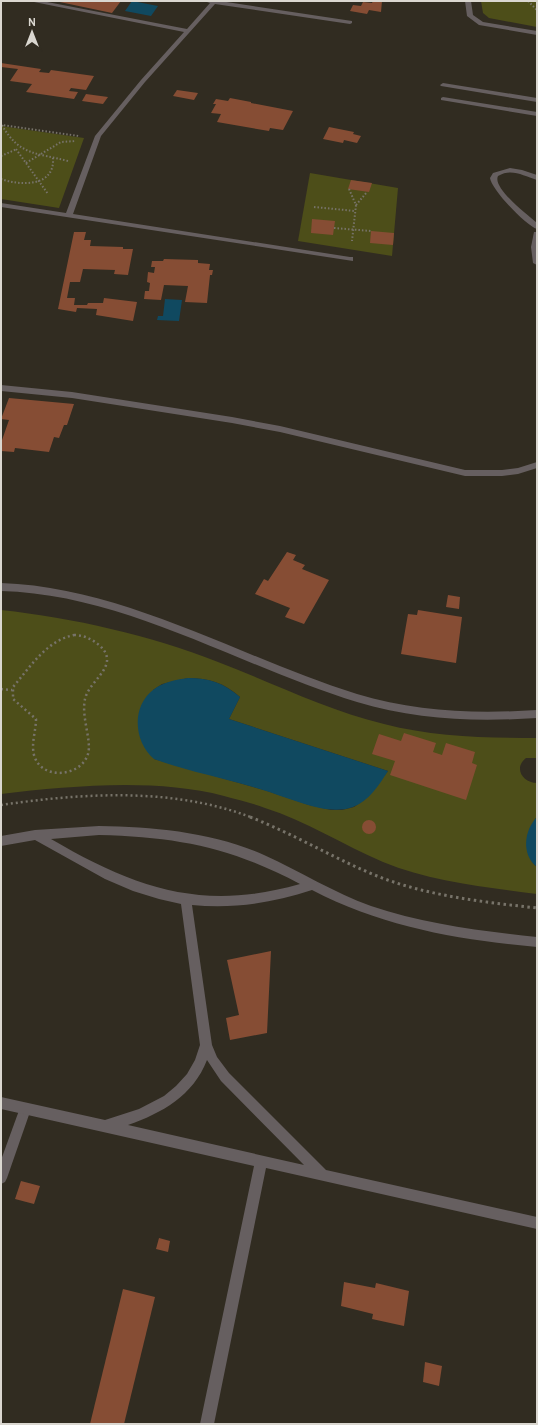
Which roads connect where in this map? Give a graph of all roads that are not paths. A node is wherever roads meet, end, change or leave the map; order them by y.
1 (32, 1) edge
2 (468, 1) edge
3 (210, 2) edge
4 (350, 22) dead end
5 (189, 31) junction
6 (537, 33) edge
7 (443, 85) dead end
8 (443, 99) dead end
9 (537, 100) edge
10 (537, 114) edge
11 (537, 178) edge
12 (1, 206) edge
13 (66, 216) junction
14 (537, 227) edge
15 (537, 234) edge
16 (350, 258) road end
17 (537, 263) edge
18 (1, 388) edge
19 (537, 466) edge
20 (1, 587) edge
21 (537, 714) edge
22 (35, 835) junction
23 (1, 841) edge
24 (313, 885) junction
25 (186, 900) junction
26 (537, 942) edge
27 (206, 1045) junction
28 (1, 1103) edge
29 (25, 1108) junction
30 (104, 1127) junction
31 (261, 1161) junction
32 (323, 1175) junction
33 (1, 1178) edge
34 (537, 1223) edge
35 (207, 1424) edge

1 - 5 street
2 - 6 street
3 - 4 street
3 - 5 street
5 - 13 street
7 - 9 street
8 - 10 street
11 - 14 street
12 - 13 street
13 - 16 street
15 - 17 street
18 - 19 street
20 - 21 street
22 - 23 street
22 - 24 street
22 - 25 street
24 - 25 street
24 - 26 street
25 - 27 street
27 - 30 street
27 - 32 street
28 - 29 street
29 - 30 street
29 - 33 street
30 - 31 street
31 - 32 street
31 - 35 street
32 - 34 street

